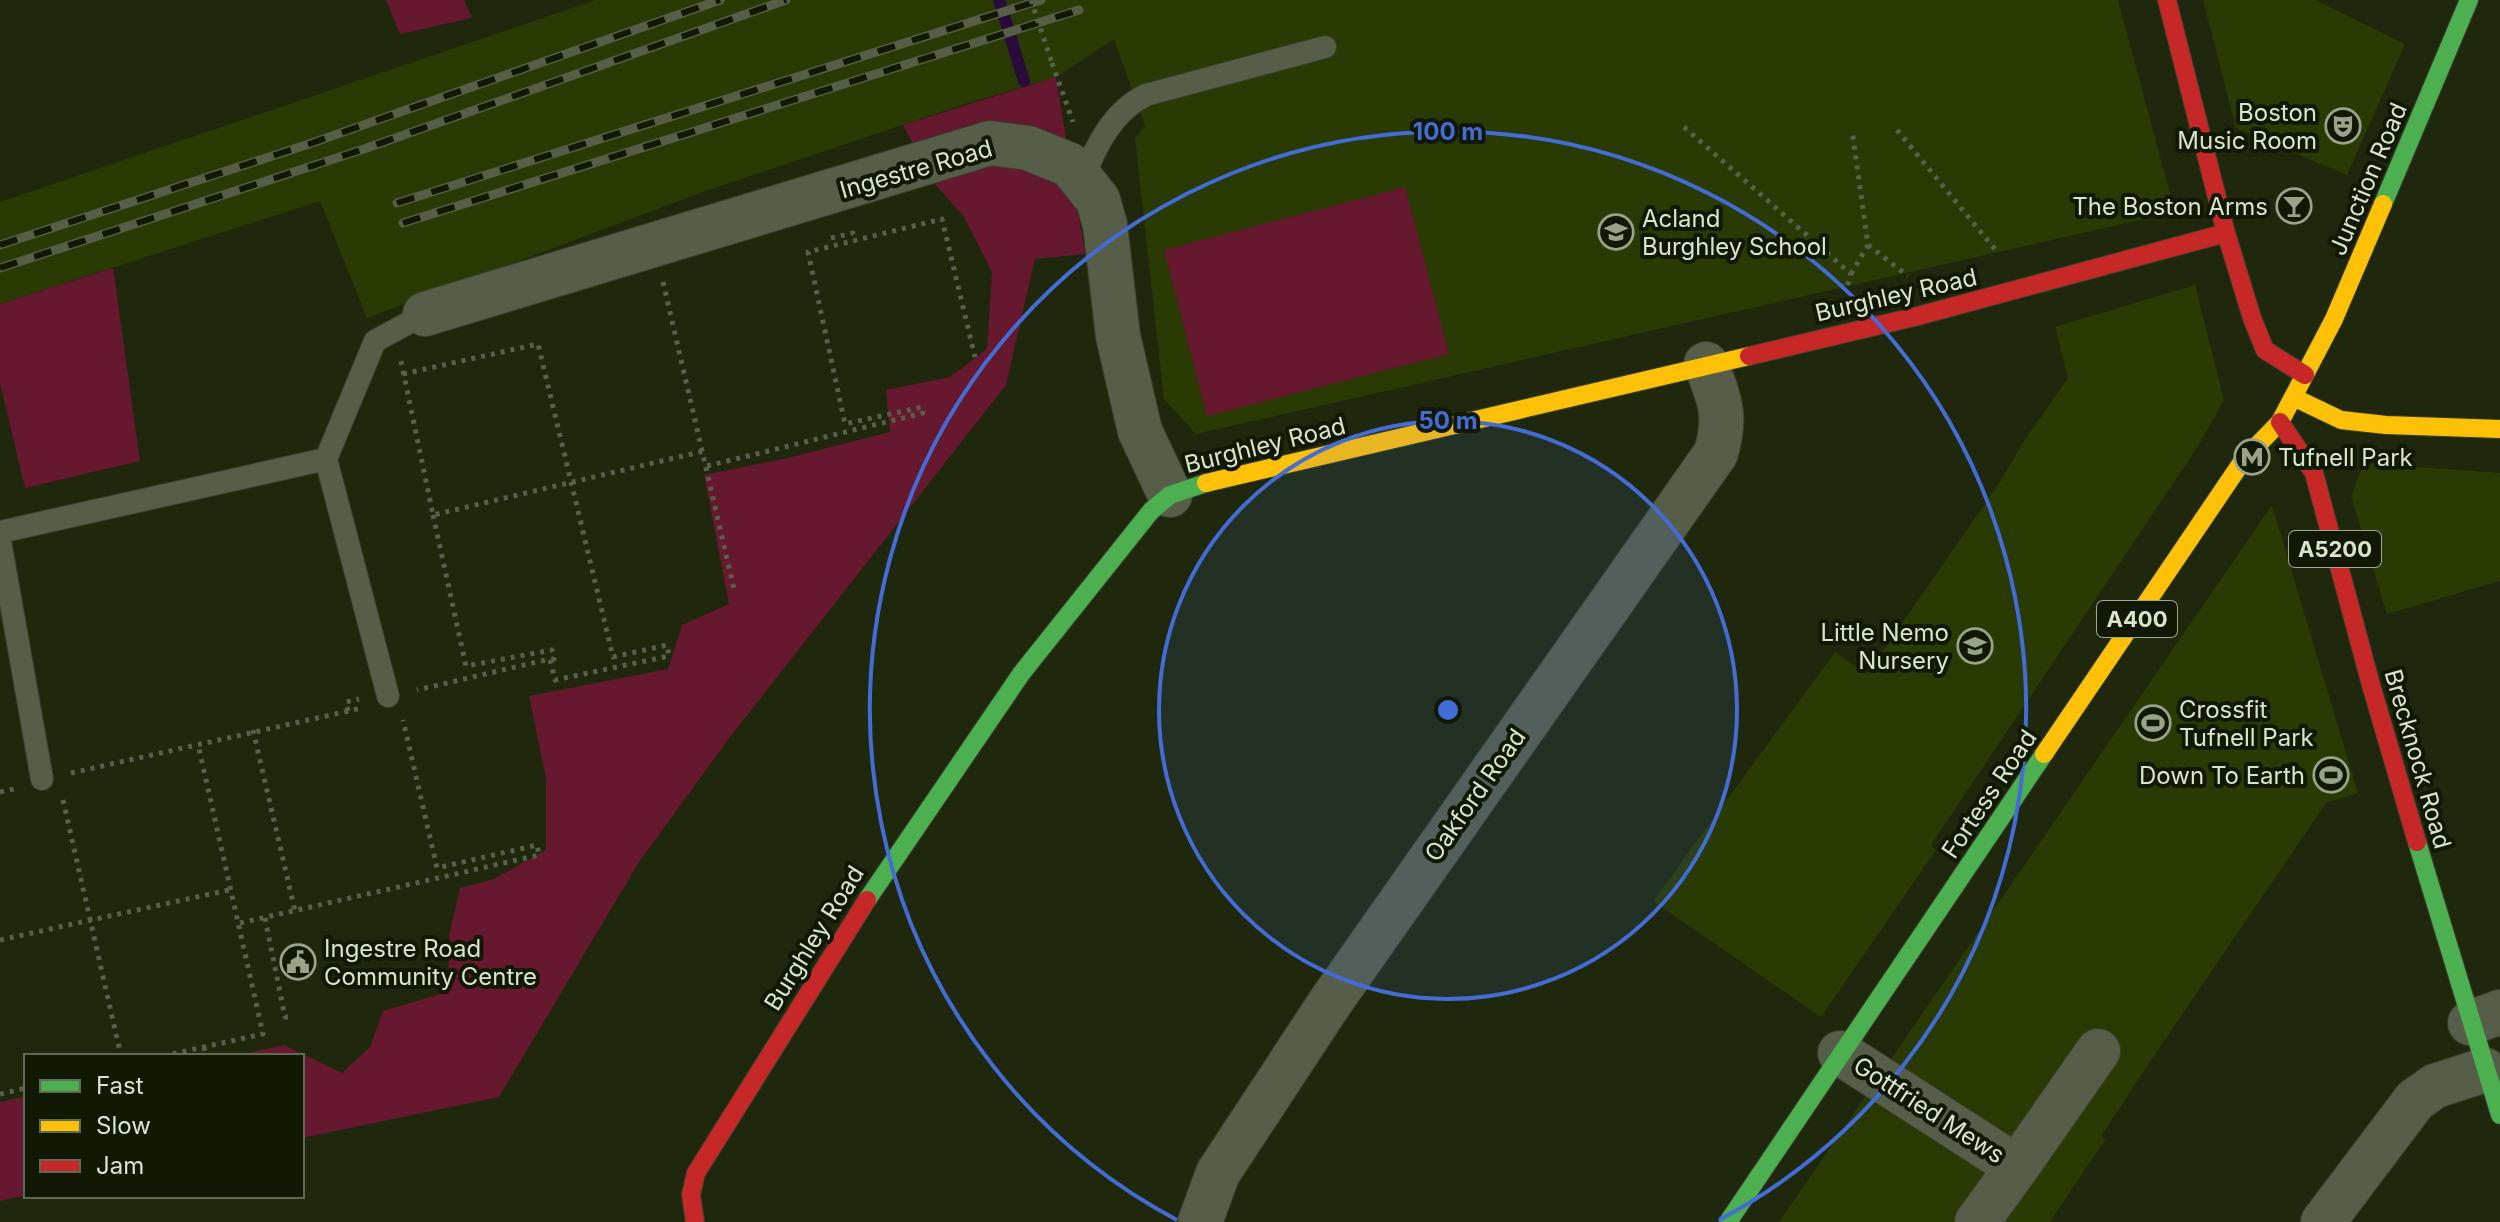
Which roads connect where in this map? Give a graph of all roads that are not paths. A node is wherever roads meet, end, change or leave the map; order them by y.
1 (2167, 0) edge
2 (2469, 0) edge
3 (1325, 47) dead end
4 (1083, 179) junction
5 (2226, 233) junction
6 (410, 322) joint
7 (1706, 364) junction
8 (2305, 375) junction
9 (2293, 397) junction
10 (2280, 422) junction
11 (2500, 429) edge
12 (326, 459) junction
13 (1170, 495) junction
14 (0, 532) edge
15 (0, 541) edge
16 (388, 696) road end
17 (42, 779) dead end
18 (2485, 1017) edge
19 (2098, 1051) dead end
20 (1840, 1053) junction
21 (2485, 1070) junction
22 (2500, 1115) edge
23 (2017, 1167) junction
24 (695, 1222) edge
25 (1200, 1222) edge
26 (1728, 1222) edge
27 (1977, 1222) edge
28 (2323, 1222) edge

1 - 5 street
2 - 8 street, Junction Road / A400
3 - 4 lane
4 - 6 street, Ingestre Road
4 - 13 street, Ingestre Road
5 - 7 street, Burghley Road
5 - 8 street
6 - 12 lane
7 - 13 street, Burghley Road
7 - 25 street, Oakford Road
8 - 9 street, A400
9 - 10 street, Fortess Road / A400
9 - 11 street
10 - 18 street, Brecknock Road / A5200
10 - 20 street, Fortess Road / A400
12 - 14 lane
12 - 16 lane
13 - 24 street, Burghley Road
15 - 17 lane
18 - 21 street, Brecknock Road / A5200
19 - 23 street, Gottfried Mews
20 - 23 street, Gottfried Mews
20 - 26 street, Fortess Road / A400
21 - 22 street, Brecknock Road / A5200
21 - 28 street
23 - 27 street, Gottfried Mews

